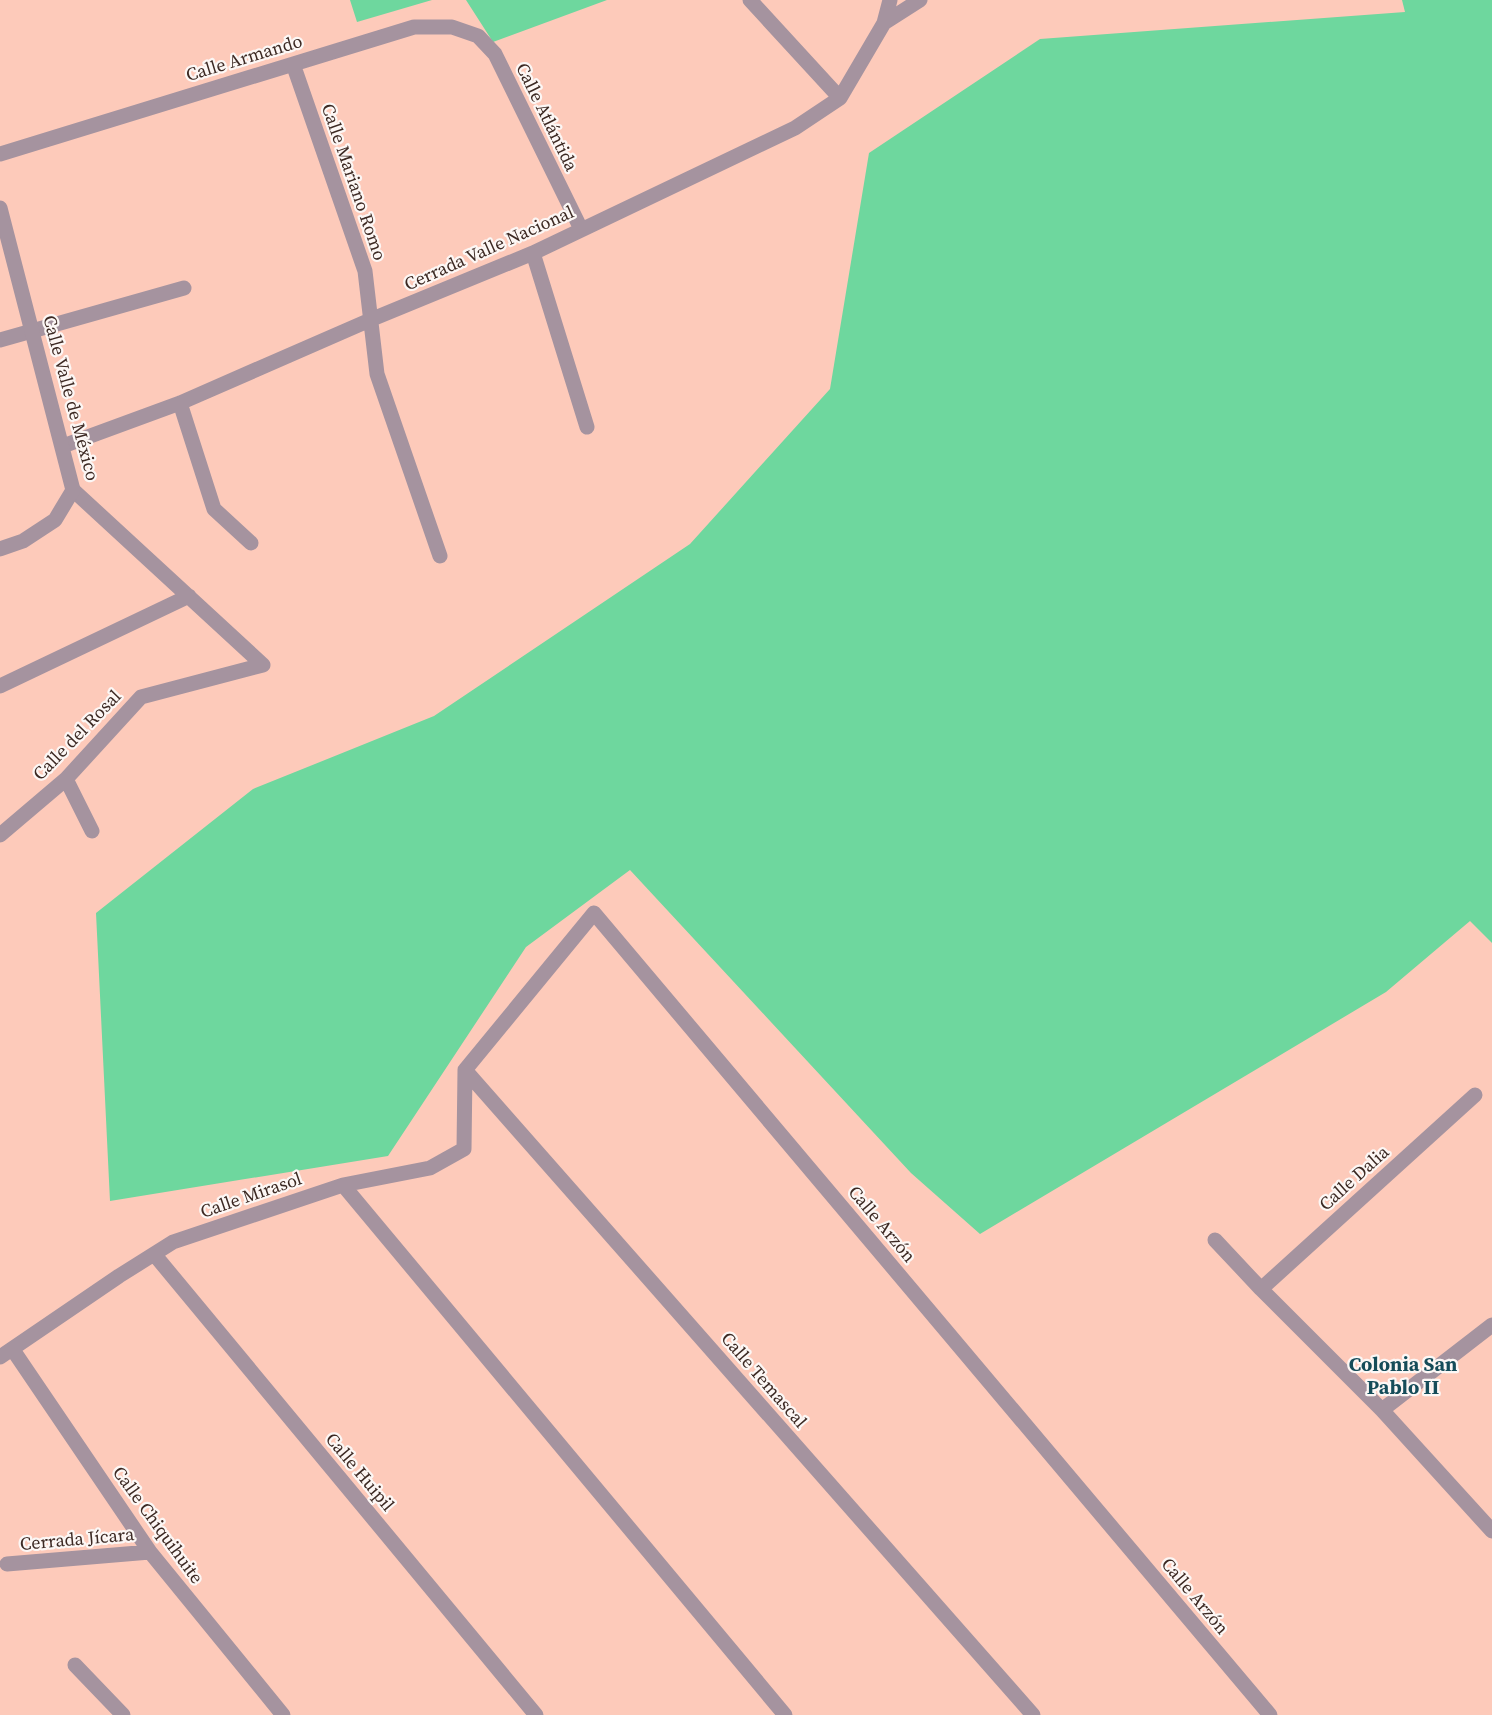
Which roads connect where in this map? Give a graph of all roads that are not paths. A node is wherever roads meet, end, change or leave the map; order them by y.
1 (750, 0) edge
2 (890, 0) edge
3 (920, 0) edge
4 (884, 23) junction
5 (495, 54) joint
6 (293, 64) junction
7 (840, 98) junction
8 (0, 153) edge
9 (0, 208) edge
10 (581, 229) junction
11 (532, 253) junction
12 (184, 288) dead end
13 (370, 320) junction
14 (32, 330) junction
15 (0, 340) edge
16 (180, 403) junction
17 (587, 427) dead end
18 (63, 446) junction
19 (73, 490) junction
20 (251, 543) dead end
21 (0, 549) edge
22 (440, 556) dead end
23 (189, 596) junction
24 (263, 665) joint
25 (0, 686) edge
26 (66, 779) junction
27 (92, 831) dead end
28 (0, 835) edge
29 (465, 1070) junction
30 (1474, 1095) dead end
31 (343, 1185) junction
32 (1215, 1240) dead end
33 (154, 1254) junction
34 (1260, 1289) junction
35 (1492, 1325) edge
36 (6, 1354) edge
37 (1382, 1410) junction
38 (1492, 1531) edge
39 (150, 1552) junction
40 (7, 1564) dead end
41 (75, 1665) dead end
42 (123, 1715) edge
43 (283, 1715) edge
44 (536, 1715) edge
45 (785, 1715) edge
46 (1033, 1715) edge
47 (1270, 1715) edge

1 - 7 street
2 - 4 street
3 - 4 street
4 - 7 street, Cerrada Valle Nacional
5 - 6 street, Calle Armando
5 - 10 street, Calle Atlántida
6 - 8 street, Calle Armando
6 - 13 street, Calle Mariano Romo
7 - 10 street, Cerrada Valle Nacional
9 - 14 street, Calle Valle de México
10 - 11 street, Cerrada Valle Nacional
11 - 13 street, Cerrada Valle Nacional
11 - 17 street
12 - 14 street
13 - 16 street, Cerrada Valle Nacional
13 - 22 street, Calle Mariano Romo
14 - 15 street
14 - 18 street, Calle Valle de México
16 - 18 street, Cerrada Valle Nacional
16 - 20 street
18 - 19 street, Calle Valle de México
19 - 21 street
19 - 23 street, Calle Valle de México
23 - 24 street, Calle Valle de México
23 - 25 street
24 - 26 street, Calle del Rosal
26 - 27 street
26 - 28 street, Calle del Rosal
29 - 31 street, Calle Mirasol
29 - 46 street, Calle Temascal
29 - 47 street, Calle Arzón
30 - 34 street, Calle Dalia
31 - 33 street, Calle Mirasol
31 - 45 street
32 - 34 street
33 - 36 street, Calle Mirasol
33 - 44 street, Calle Huipil
34 - 37 street
35 - 37 street
36 - 39 street, Calle Chiquihuite
37 - 38 street
39 - 40 street, Cerrada Jícara
39 - 43 street, Calle Chiquihuite
41 - 42 street

